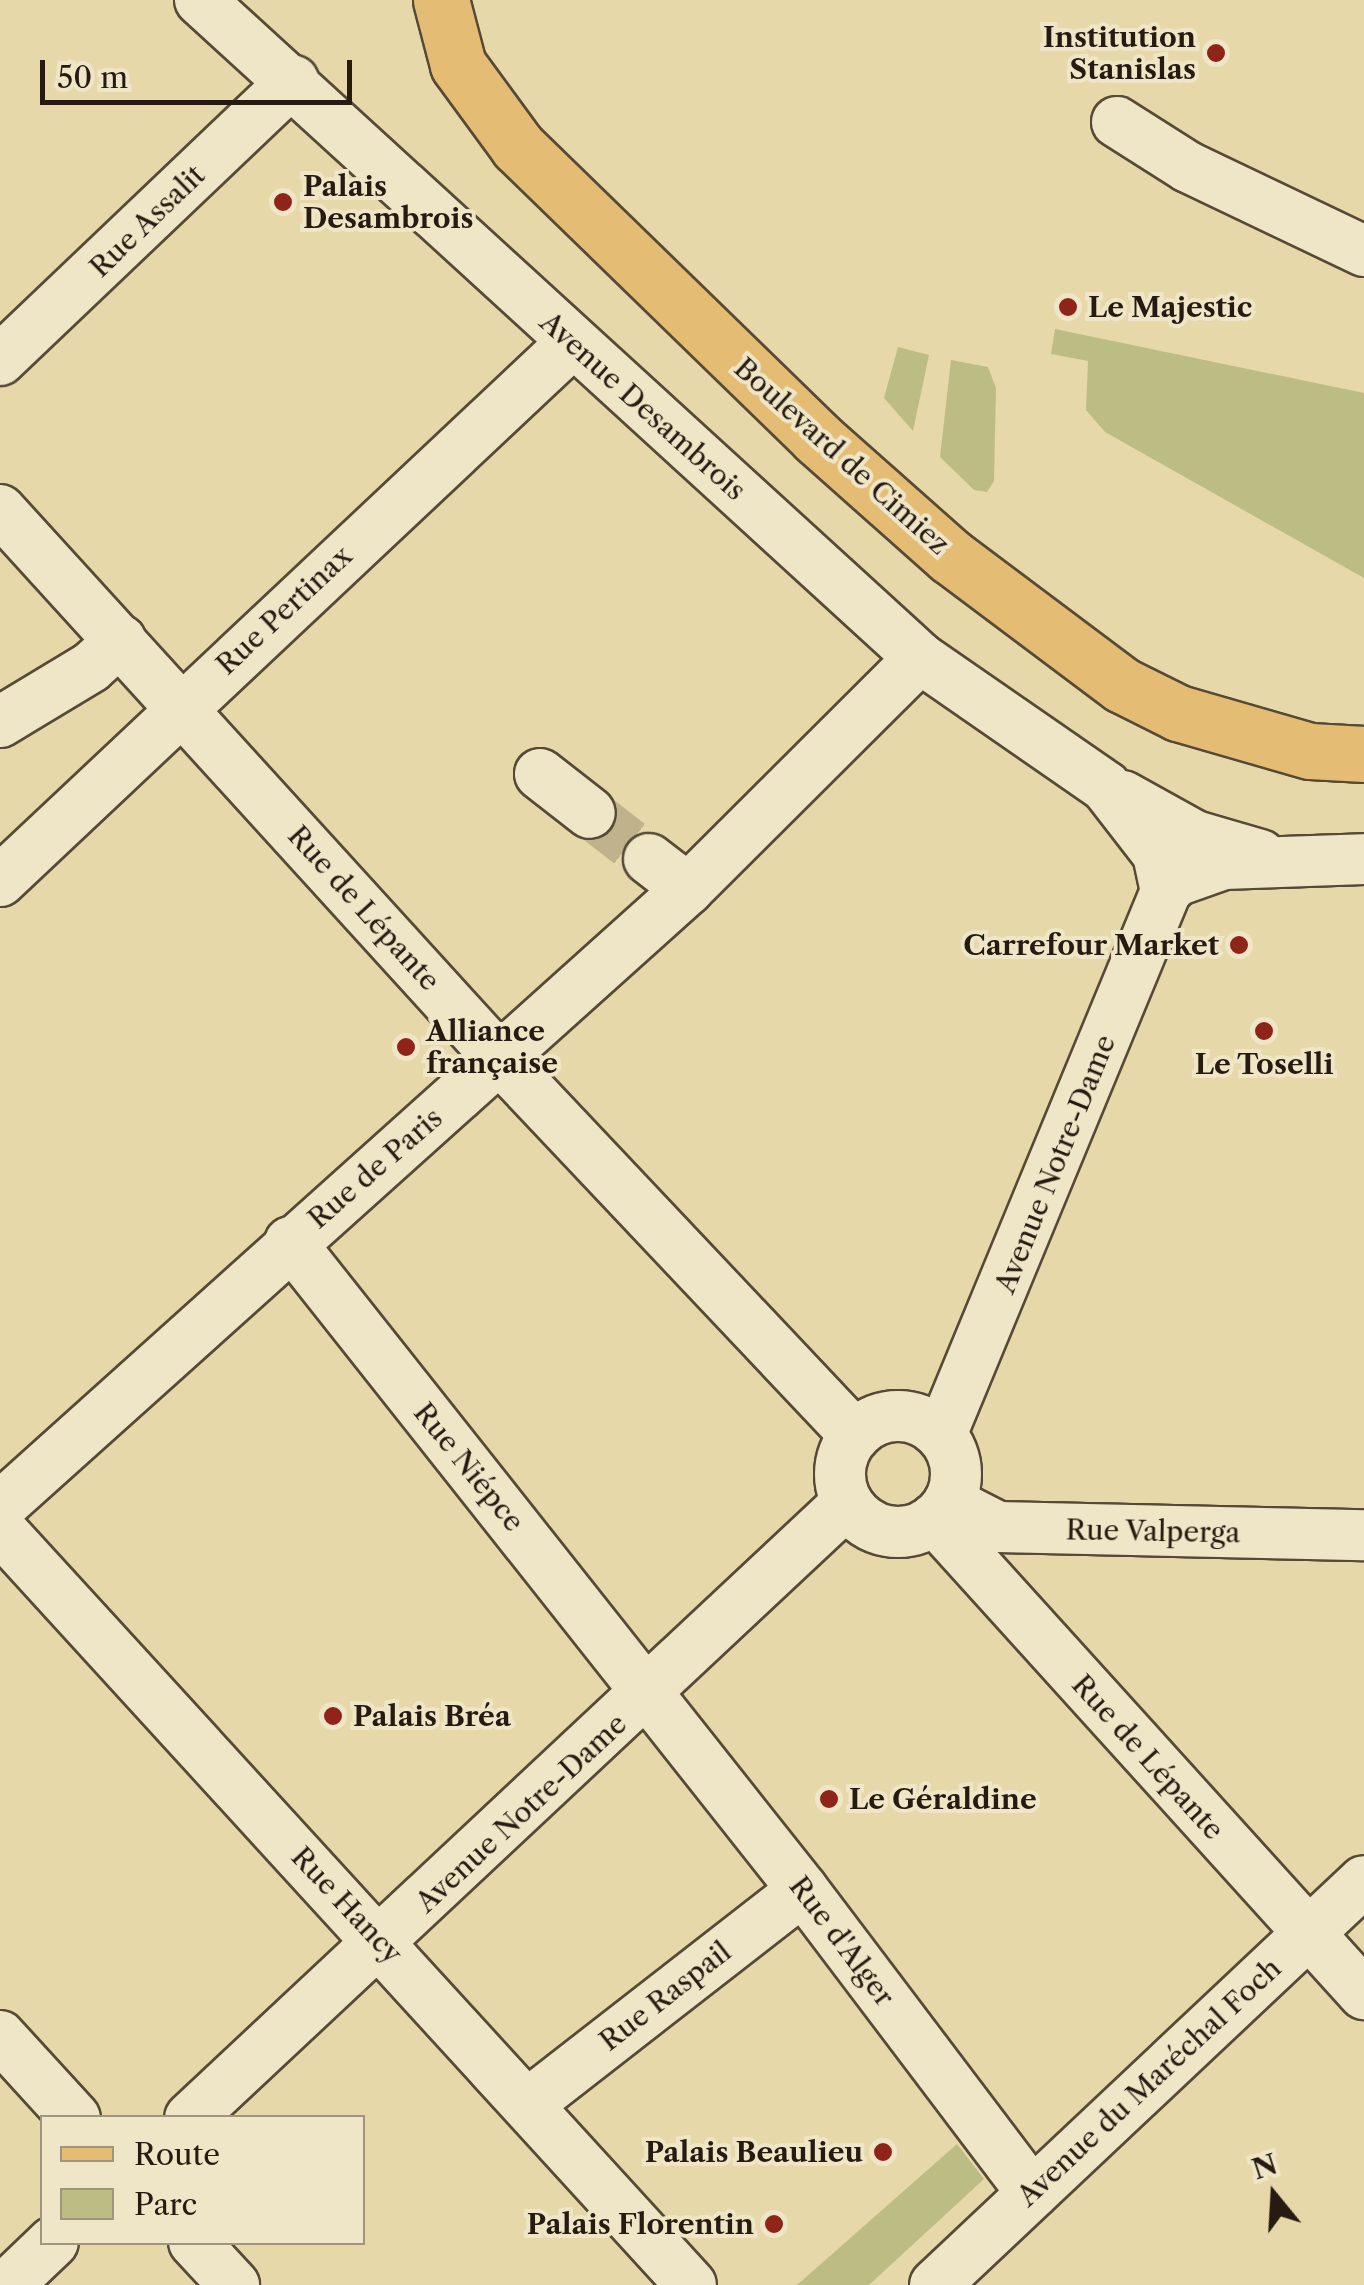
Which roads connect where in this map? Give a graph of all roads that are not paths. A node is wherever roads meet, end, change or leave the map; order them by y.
1 (200, 0) edge
2 (441, 0) edge
3 (249, 21) edge
4 (293, 81) junction
5 (1117, 122) dead end
6 (1364, 251) edge
7 (572, 342) junction
8 (0, 360) edge
9 (0, 510) edge
10 (121, 640) junction
11 (920, 658) junction
12 (181, 705) junction
13 (0, 722) edge
14 (1364, 754) edge
15 (540, 774) dead end
16 (1106, 787) junction
17 (590, 813) tunnel mouth
18 (649, 859) tunnel mouth
19 (1364, 859) edge
20 (1274, 860) junction
21 (0, 881) edge
22 (688, 889) junction
23 (1166, 891) junction
24 (499, 1058) junction
25 (290, 1242) junction
26 (855, 1434) junction
27 (941, 1435) junction
28 (847, 1504) junction
29 (0, 1507) edge
30 (942, 1511) junction
31 (0, 1530) edge
32 (1364, 1535) edge
33 (648, 1692) junction
34 (1364, 1881) edge
35 (803, 1890) junction
36 (1307, 1934) junction
37 (384, 1944) junction
38 (1364, 1994) edge
39 (0, 2036) edge
40 (528, 2104) junction
41 (72, 2115) edge
42 (193, 2115) edge
43 (1032, 2193) junction
44 (51, 2245) edge
45 (197, 2245) edge
46 (662, 2275) edge
47 (8, 2285) edge
48 (234, 2285) edge
49 (935, 2285) edge

1 - 3 street, Avenue Desambrois
2 - 14 main road, Boulevard de Cimiez
3 - 4 street, Avenue Desambrois
4 - 7 street, Avenue Desambrois
4 - 8 street, Rue Assalit
5 - 6 street
7 - 11 street, Avenue Desambrois
7 - 12 street, Rue Pertinax
9 - 10 street, Rue de Lépante
10 - 12 street, Rue de Lépante
10 - 13 street
11 - 16 street, Avenue Desambrois
11 - 22 street, Rue de Paris
12 - 21 street, Rue Pertinax
12 - 24 street, Rue de Lépante
15 - 17 street
16 - 20 street, Avenue Desambrois
16 - 23 street, Avenue Desambrois
18 - 22 street
19 - 20 street, Avenue Desambrois
20 - 23 street, Avenue Desambrois
22 - 24 street, Rue de Paris
23 - 27 street, Avenue Notre-Dame
24 - 25 street, Rue de Paris
24 - 26 street, Rue de Lépante
25 - 29 street, Rue de Paris
25 - 33 street, Rue Niépce
26 - 27 street
26 - 28 street
27 - 30 street
28 - 30 street
28 - 33 street, Avenue Notre-Dame
30 - 32 street, Rue Valperga
30 - 36 street, Rue de Lépante
31 - 37 street, Rue Hancy
33 - 35 street, Rue d'Alger
33 - 37 street, Avenue Notre-Dame
34 - 36 street, Avenue du Maréchal Foch
35 - 40 street, Rue Raspail
35 - 43 street, Rue d'Alger
36 - 38 street, Rue de Lépante
36 - 43 street, Avenue du Maréchal Foch
37 - 40 street, Rue Hancy
37 - 42 street, Avenue Notre-Dame
39 - 41 street
40 - 46 street, Rue Hancy
43 - 49 street, Avenue du Maréchal Foch
44 - 47 street
45 - 48 street

